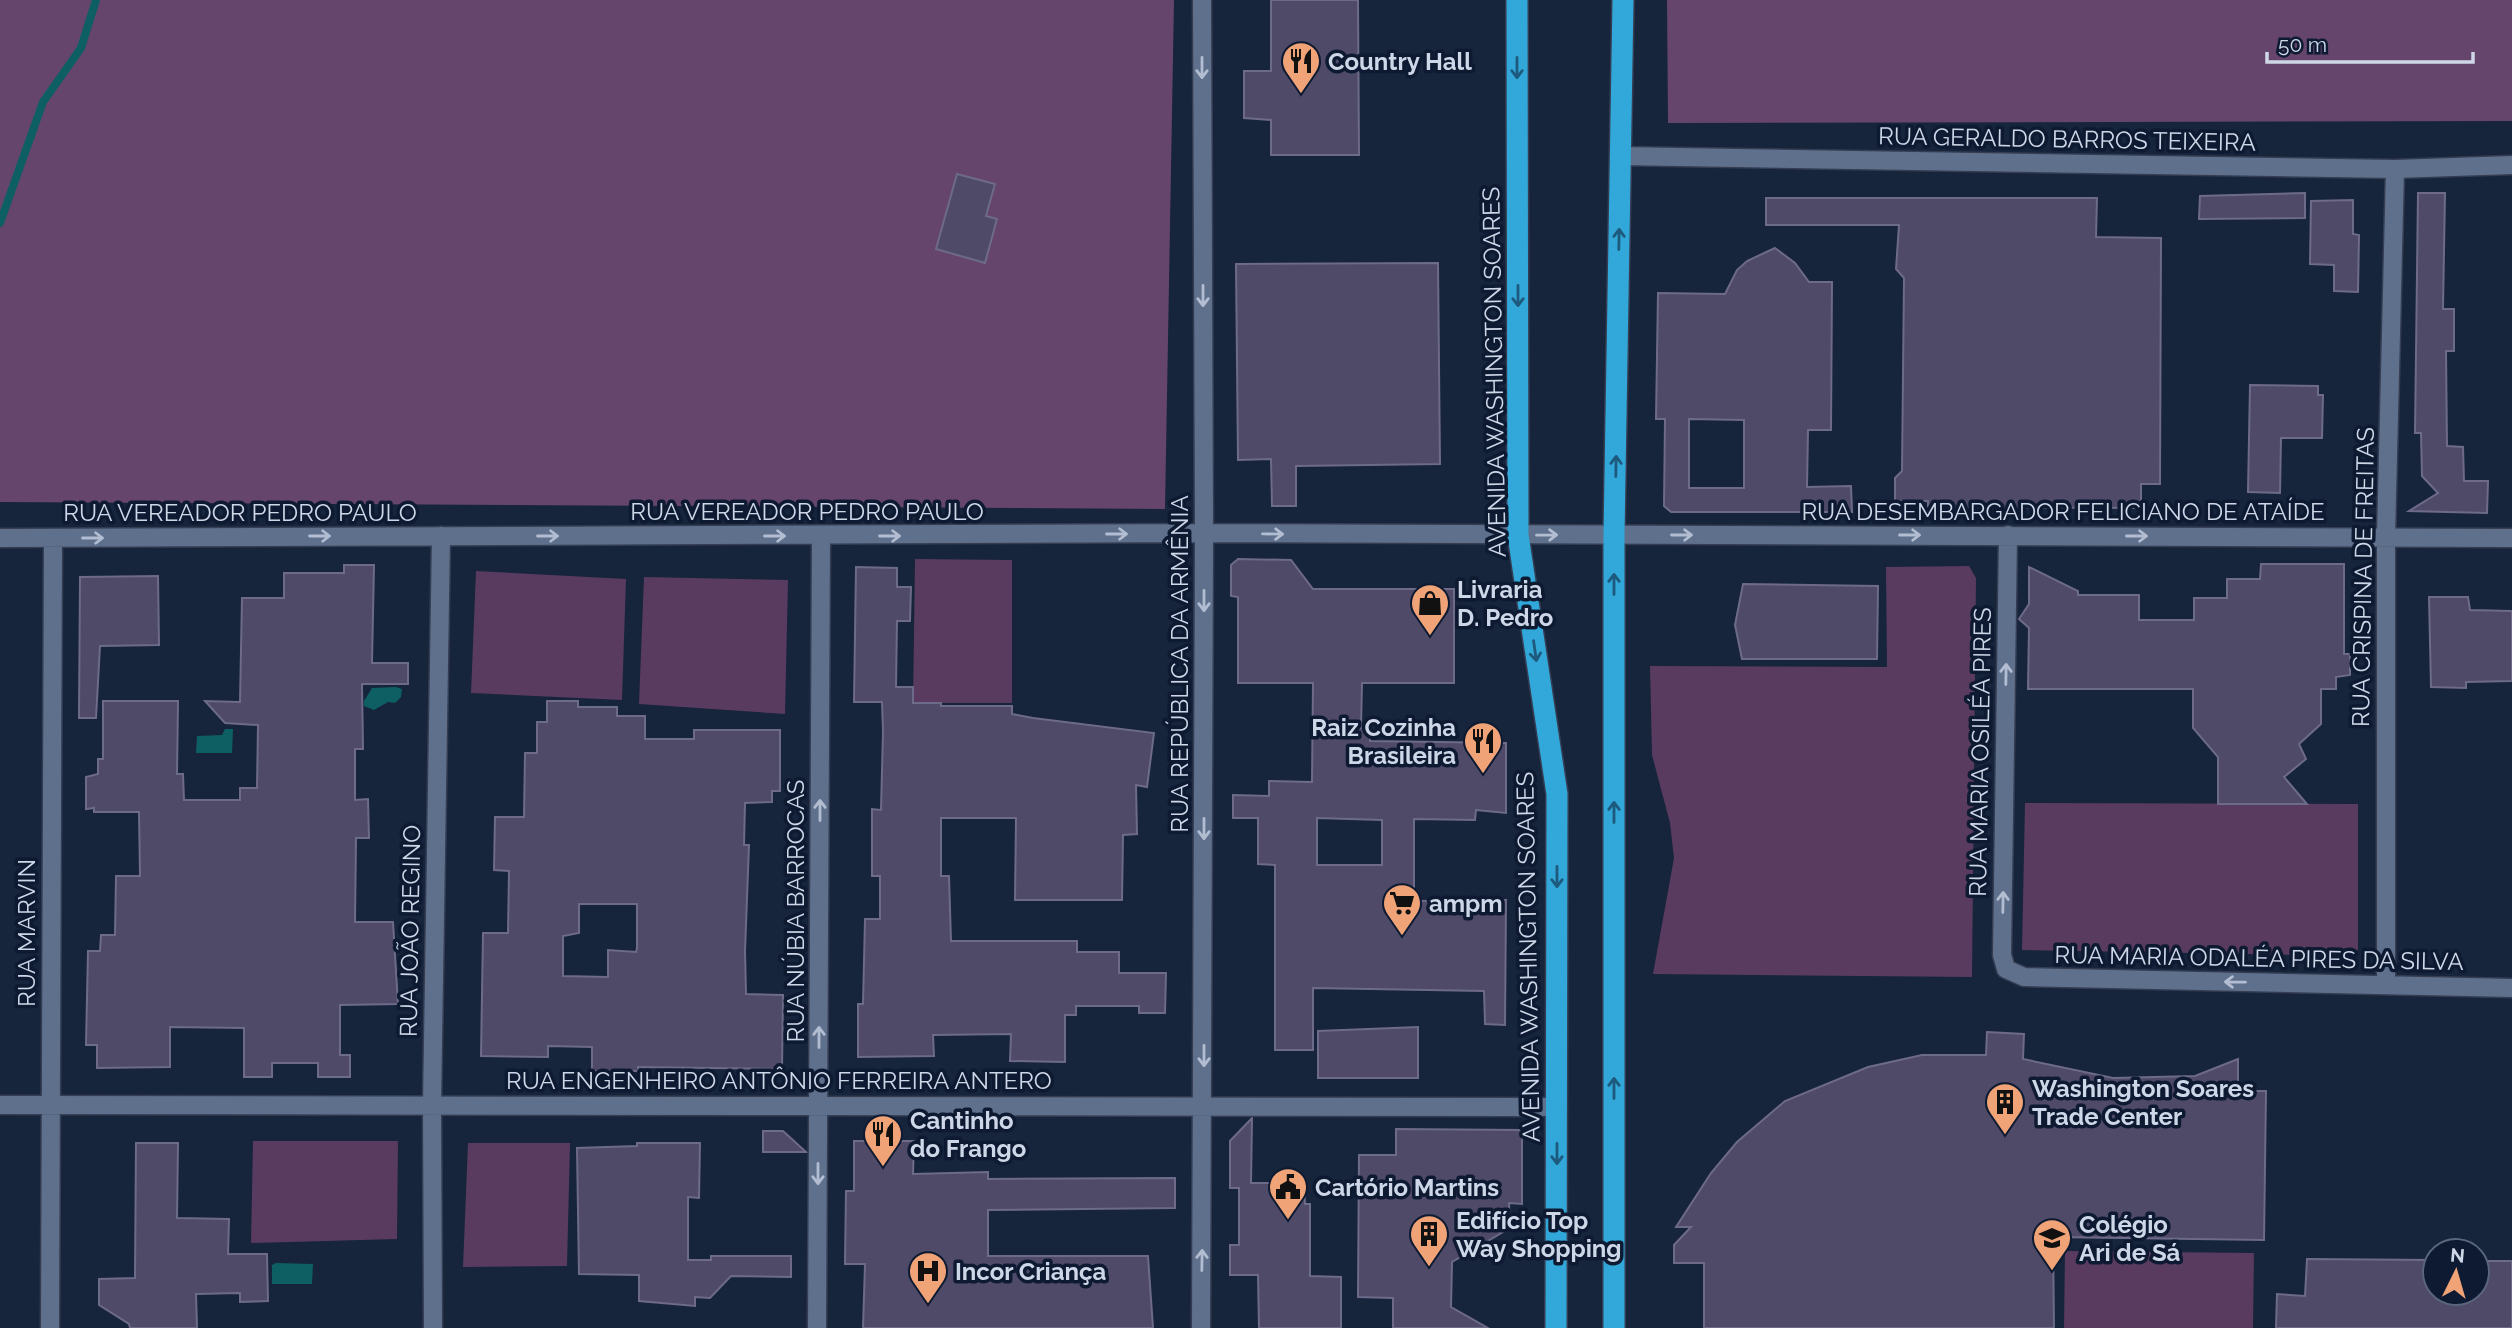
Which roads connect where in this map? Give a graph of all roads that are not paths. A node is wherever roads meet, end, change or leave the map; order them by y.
1 (1202, 0) edge
2 (1517, 0) edge
3 (1623, 0) edge
4 (1620, 156) junction
5 (2512, 165) edge
6 (2396, 169) junction
7 (1205, 533) junction
8 (1614, 534) junction
9 (1518, 535) junction
10 (2008, 535) junction
11 (441, 536) junction
12 (821, 536) junction
13 (2386, 537) junction
14 (0, 538) edge
15 (53, 538) junction
16 (2512, 538) edge
17 (2006, 969) joint
18 (2386, 985) junction
19 (2512, 988) edge
20 (0, 1105) edge
21 (49, 1105) junction
22 (432, 1105) junction
23 (818, 1105) junction
24 (1204, 1105) junction
25 (1558, 1107) junction
26 (50, 1328) edge
27 (433, 1328) edge
28 (817, 1328) edge
29 (1201, 1328) edge
30 (1556, 1328) edge
31 (1614, 1328) edge

1 -> 7 street, RUA REPÚBLICA DA ARMÊNIA
2 -> 9 highway, AVENIDA WASHINGTON SOARES
3 - 4 highway
4 - 6 street, RUA GERALDO BARROS TEIXEIRA
8 -> 4 highway
5 - 6 street, RUA GERALDO BARROS TEIXEIRA
6 - 13 street, RUA CRISPINA DE FREITAS
7 -> 9 street, RUA VEREADOR PEDRO PAULO
12 -> 7 street, RUA VEREADOR PEDRO PAULO
7 -> 24 street, RUA REPÚBLICA DA ARMÊNIA
9 -> 8 street, RUA VEREADOR PEDRO PAULO
8 -> 10 street, RUA DESEMBARGADOR FELICIANO DE ATAÍDE
31 -> 8 highway
9 -> 25 highway, AVENIDA WASHINGTON SOARES
10 -> 13 street, RUA DESEMBARGADOR FELICIANO DE ATAÍDE
17 -> 10 street, RUA MARIA OSILÉA PIRES
11 -> 12 street, RUA VEREADOR PEDRO PAULO
15 -> 11 street, RUA VEREADOR PEDRO PAULO
11 - 22 street, RUA JOÃO REGINO
23 -> 12 street, RUA NÚBIA BARROCAS
13 - 16 street, RUA DESEMBARGADOR FELICIANO DE ATAÍDE
13 - 18 street, RUA CRISPINA DE FREITAS
14 - 15 street, RUA VEREADOR PEDRO PAULO
15 - 21 street, RUA MARVIN
18 -> 17 street, RUA MARIA ODALÉA PIRES DA SILVA
18 - 19 street, RUA MARIA ODALÉA PIRES DA SILVA
20 - 21 street, RUA ENGENHEIRO ANTÔNIO FERREIRA ANTERO
21 - 22 street, RUA ENGENHEIRO ANTÔNIO FERREIRA ANTERO
21 - 26 street, RUA MARVIN
22 - 23 street, RUA ENGENHEIRO ANTÔNIO FERREIRA ANTERO
22 - 27 street, RUA JOÃO REGINO
23 - 24 street, RUA ENGENHEIRO ANTÔNIO FERREIRA ANTERO
23 -> 28 street, RUA NÚBIA BARROCAS
24 - 25 street, RUA ENGENHEIRO ANTÔNIO FERREIRA ANTERO
29 -> 24 street, RUA REPÚBLICA DA ARMÊNIA
25 -> 30 highway, AVENIDA WASHINGTON SOARES

